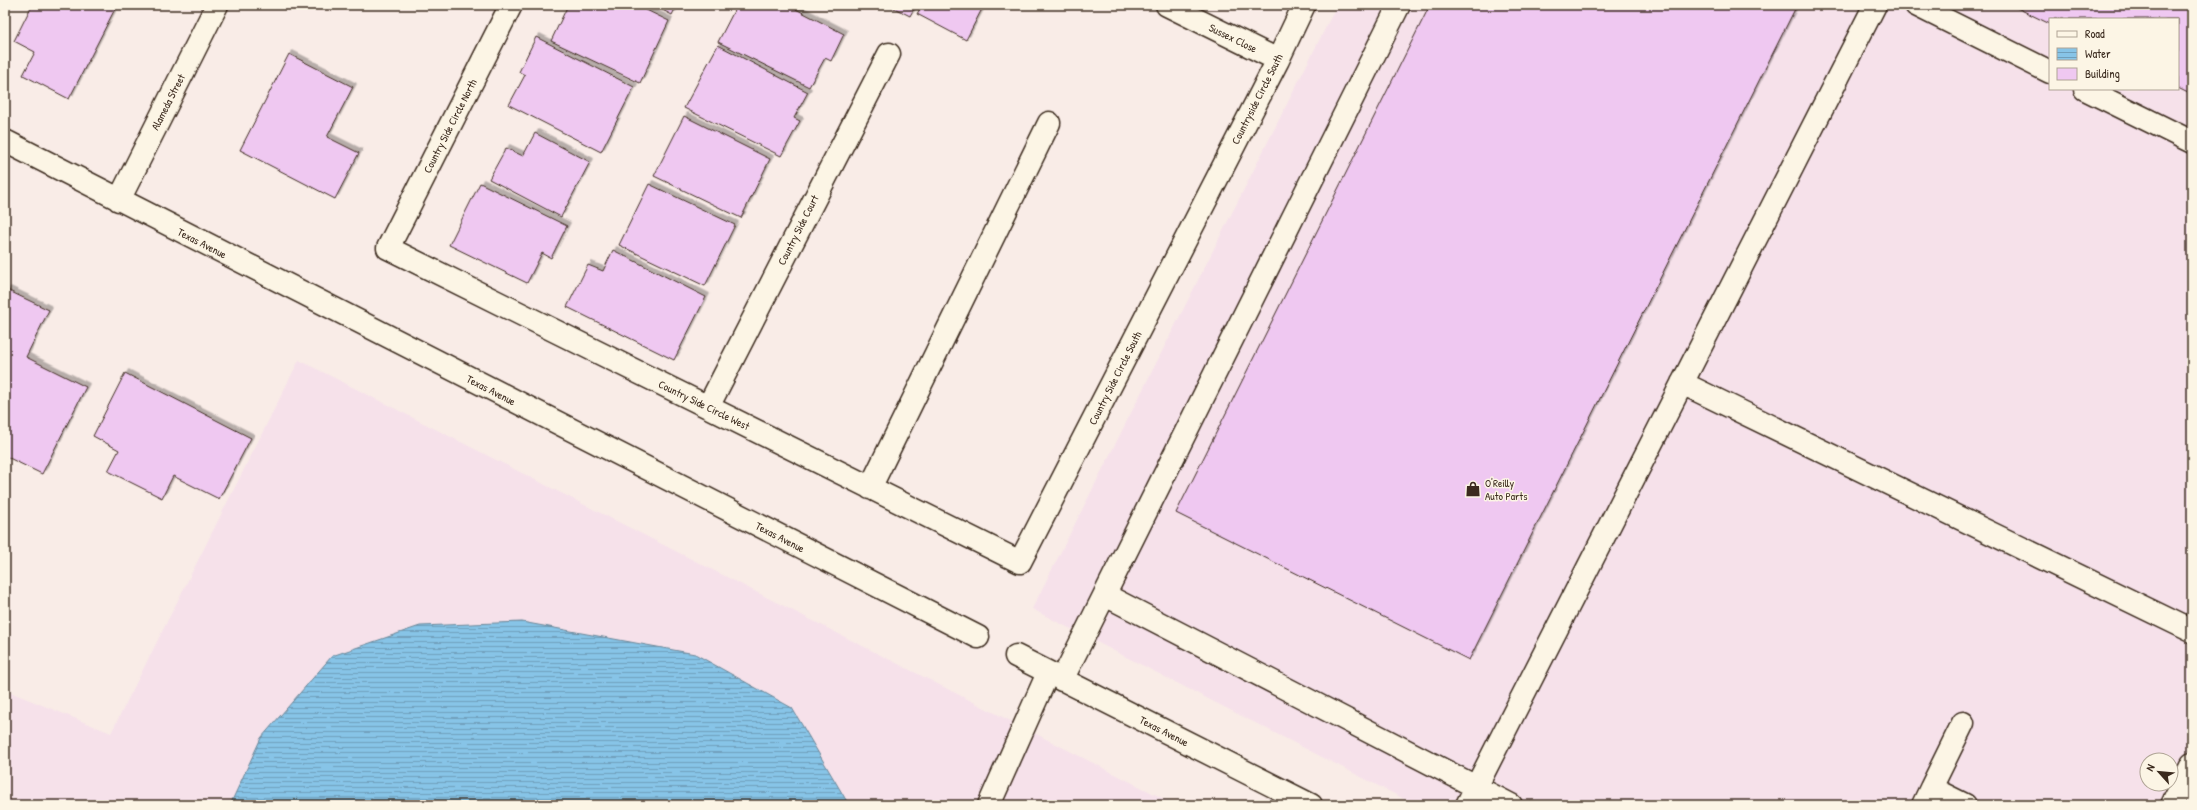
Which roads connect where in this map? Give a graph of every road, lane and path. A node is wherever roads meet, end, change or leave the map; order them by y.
1 (217, 5) edge
2 (511, 5) edge
3 (1167, 5) edge
4 (1304, 5) edge
5 (1399, 5) edge
6 (1875, 5) edge
7 (1916, 5) edge
8 (889, 54) dead end
9 (1278, 60) junction
10 (2049, 72) edge
11 (2087, 90) edge
12 (1049, 123) dead end
13 (5, 141) edge
14 (2192, 142) edge
15 (1210, 193) joint
16 (119, 200) junction
17 (388, 248) joint
18 (1682, 383) junction
19 (708, 407) junction
20 (870, 488) junction
21 (1020, 562) joint
22 (1105, 595) junction
23 (2192, 631) edge
24 (978, 637) dead end
25 (1016, 656) dead end
26 (1055, 676) junction
27 (1963, 723) dead end
28 (2192, 764) edge
29 (1471, 796) edge
30 (1274, 797) edge
31 (1927, 797) edge
32 (989, 805) edge
33 (1311, 805) edge
34 (1511, 805) edge
35 (1965, 805) edge
36 (2172, 805) edge

1 - 16 street, Alameda Street
2 - 17 street, Country Side Circle North
3 - 9 street, Sussex Close
4 - 9 street, Countryside Circle South
5 - 22 street
6 - 18 street
7 - 10 street
8 - 19 street, Country Side Court
9 - 15 street, Countryside Circle South
11 - 14 street
12 - 20 street
13 - 16 street, Texas Avenue
15 - 21 street, Country Side Circle South
16 - 24 street, Texas Avenue
17 - 19 street, Country Side Circle West
18 - 23 street
18 - 29 street
19 - 20 street, Country Side Circle West
20 - 21 street, Country Side Circle West
22 - 26 street
22 - 29 street
25 - 26 street, Texas Avenue
26 - 30 street, Texas Avenue
26 - 32 street
27 - 31 street
28 - 36 street
29 - 34 street
30 - 33 street, Texas Avenue
31 - 35 street

